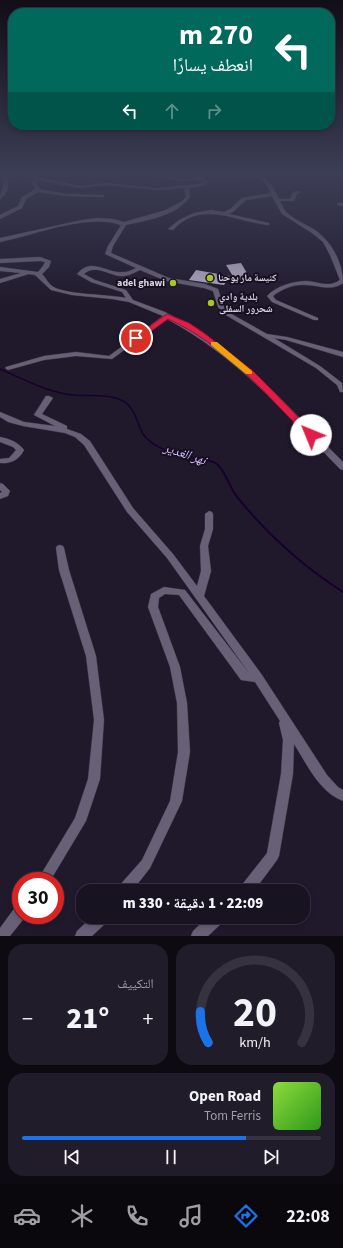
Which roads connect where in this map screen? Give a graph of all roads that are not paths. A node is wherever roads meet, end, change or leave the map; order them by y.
1 (145, 219) edge
2 (186, 219) edge
3 (244, 219) edge
4 (293, 219) edge
5 (124, 224) junction
6 (267, 224) dead end
7 (171, 229) dead end
8 (0, 240) edge
9 (0, 261) edge
10 (140, 268) junction
11 (0, 269) edge
12 (36, 273) junction
13 (342, 274) edge
14 (343, 280) edge
15 (0, 281) edge
16 (131, 302) junction
17 (167, 316) junction
18 (316, 319) dead end
19 (266, 336) junction
20 (343, 356) edge
21 (8, 368) dead end
22 (343, 390) edge
23 (49, 398) dead end
24 (0, 414) edge
25 (4, 422) edge
26 (70, 431) junction
27 (0, 439) edge
28 (0, 461) edge
29 (343, 467) edge
30 (0, 486) edge
31 (0, 496) edge
32 (209, 514) dead end
33 (60, 548) dead end
34 (199, 596) junction
35 (258, 678) junction
36 (282, 715) junction
37 (343, 796) edge
38 (49, 872) edge
39 (130, 884) edge
40 (251, 884) edge
41 (12, 923) edge
42 (95, 924) edge
43 (211, 924) edge
44 (2, 936) edge
45 (82, 936) edge
46 (198, 936) edge

1 - 5 street
2 - 7 street
3 - 6 street
4 - 13 street
5 - 8 street
5 - 10 street
9 - 12 street
10 - 16 street
10 - 19 street
11 - 12 street
12 - 15 street
12 - 16 street
13 - 14 street
14 - 18 street
16 - 17 street
17 - 21 street
17 - 29 street
19 - 20 street
19 - 22 street
23 - 26 street
24 - 25 street
25 - 26 street
26 - 34 street
27 - 28 street
30 - 31 street
32 - 34 street
33 - 38 street
34 - 35 street
35 - 36 street
35 - 39 street
36 - 37 street
36 - 40 street
41 - 44 street
42 - 45 street
43 - 46 street

